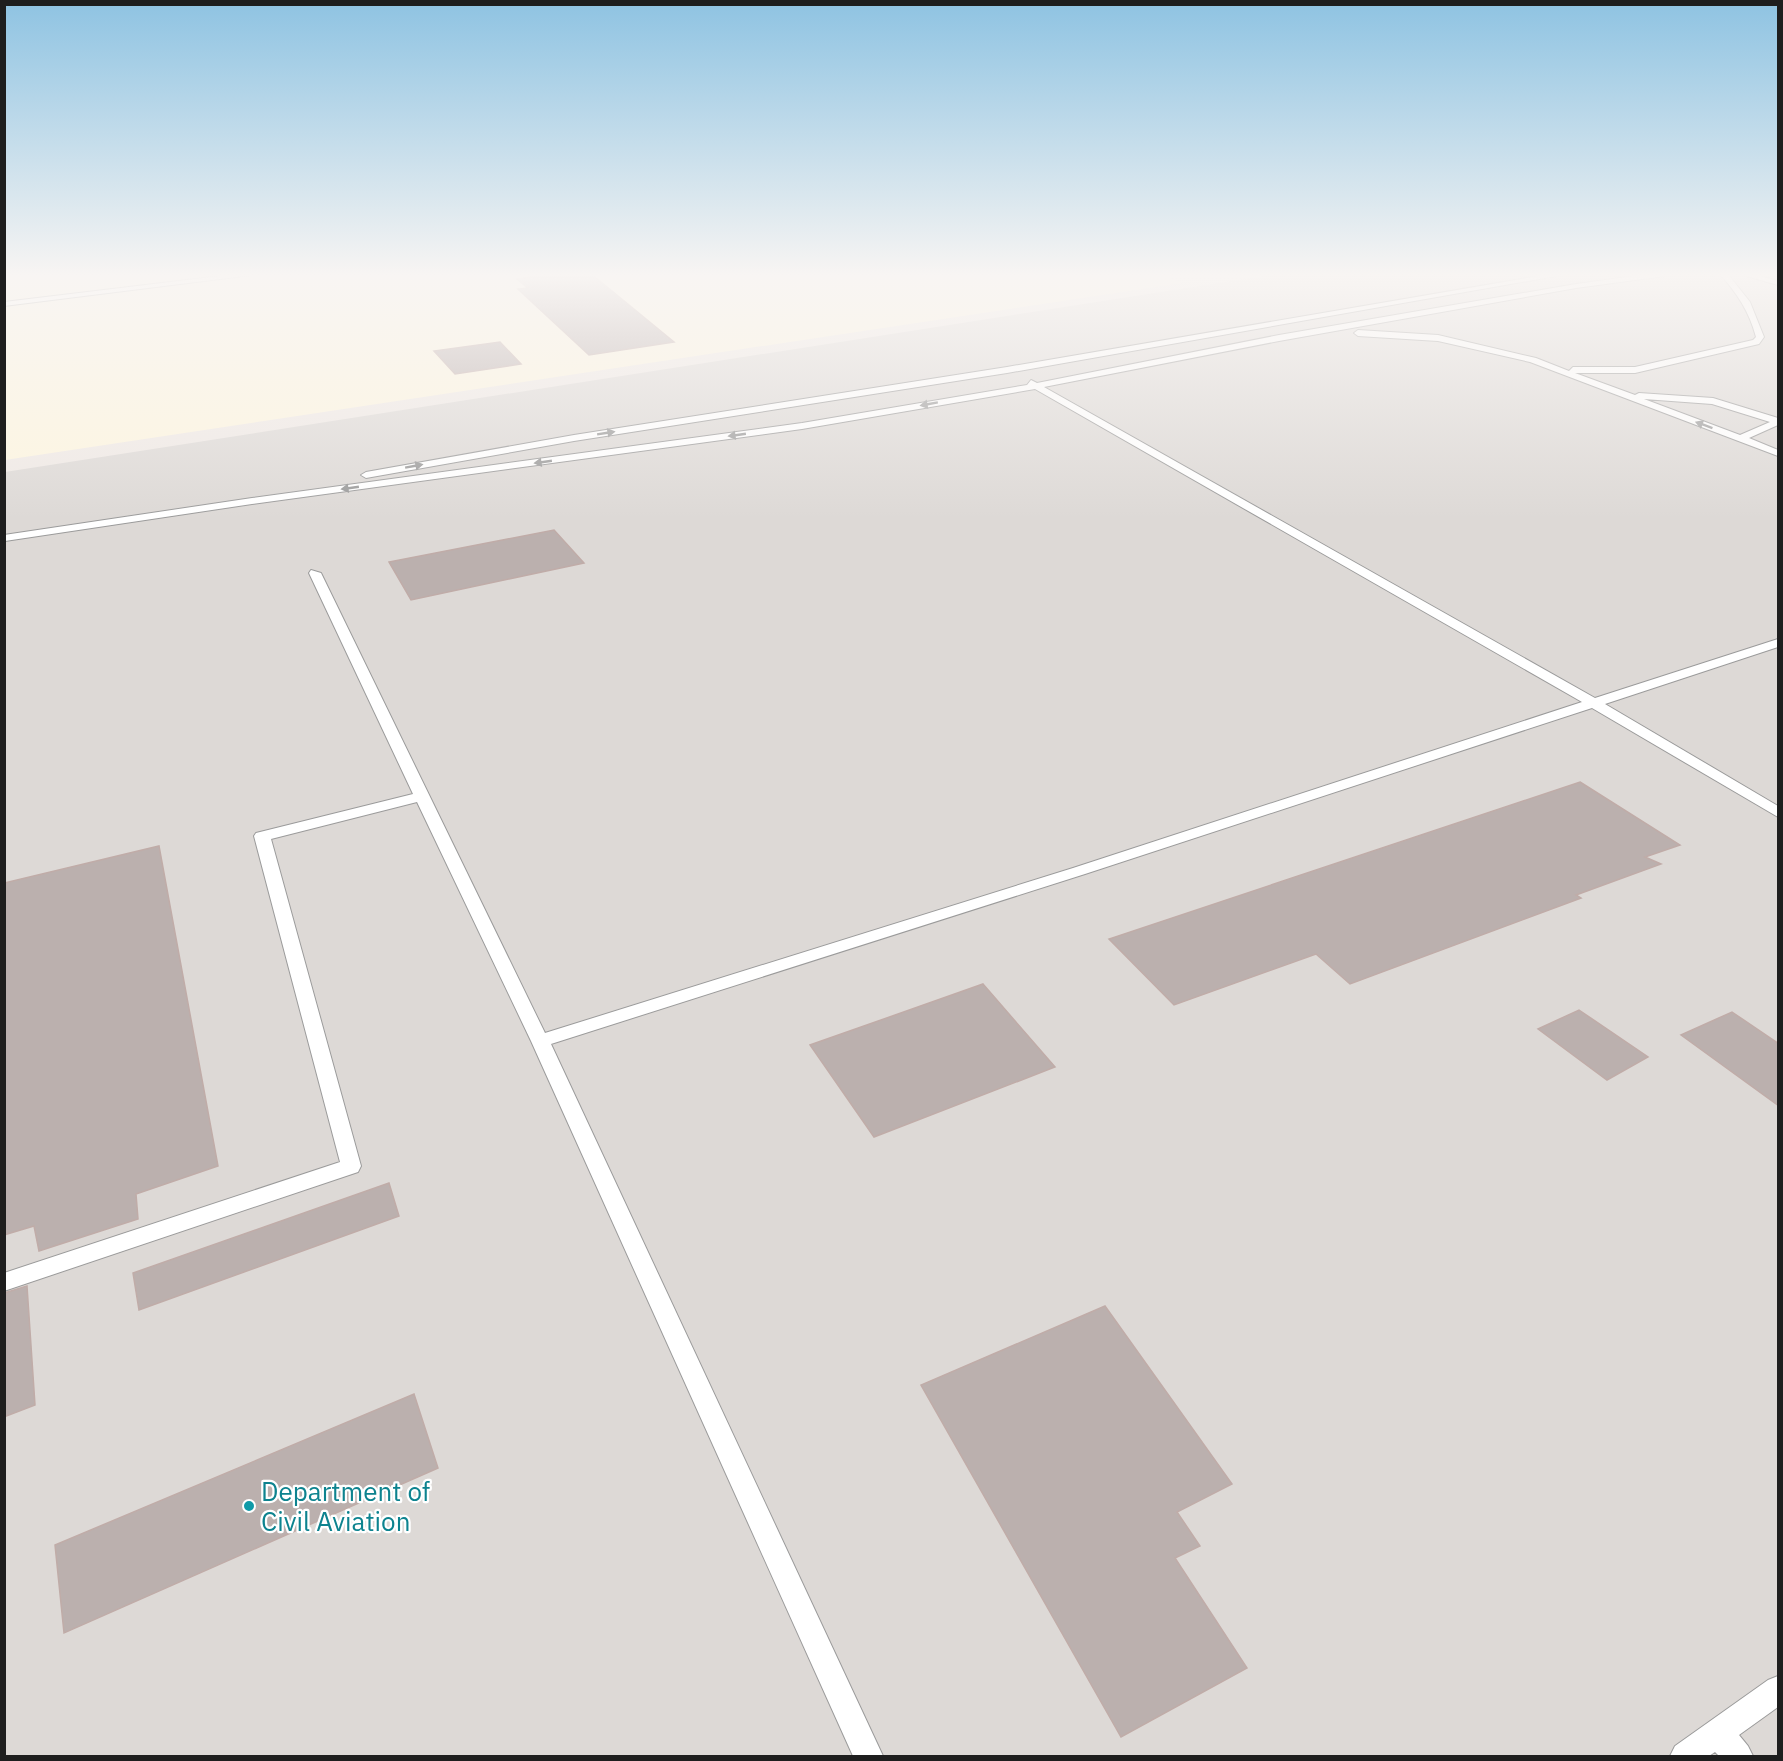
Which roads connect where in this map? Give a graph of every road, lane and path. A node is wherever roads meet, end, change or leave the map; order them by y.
1 (1093, 355) edge
2 (1192, 355) edge
3 (1515, 355) edge
4 (1694, 355) edge
5 (1533, 360) junction
6 (1007, 370) junction
7 (1035, 386) junction
8 (1626, 396) junction
9 (1779, 422) edge
10 (1741, 438) junction
11 (1779, 453) edge
12 (5, 538) edge
13 (315, 573) dead end
14 (1779, 642) edge
15 (1593, 703) junction
16 (422, 796) junction
17 (1779, 812) edge
18 (540, 1041) junction
19 (4, 1282) edge
20 (1779, 1690) edge
21 (1718, 1733) junction
22 (868, 1756) edge
23 (1684, 1756) edge
24 (1738, 1756) edge

1 - 6 lane
2 - 7 lane
3 - 5 lane
4 - 5 lane
5 - 8 lane
6 - 7 lane
12 -> 6 lane
7 -> 12 lane
7 - 15 lane
8 - 9 lane
10 -> 8 lane
9 - 10 lane
10 - 11 lane
13 - 16 lane
14 - 15 lane
15 - 17 lane
15 - 18 lane
16 - 18 lane
16 - 19 lane
18 - 22 lane
20 - 21 lane
21 - 23 lane
21 - 24 lane

